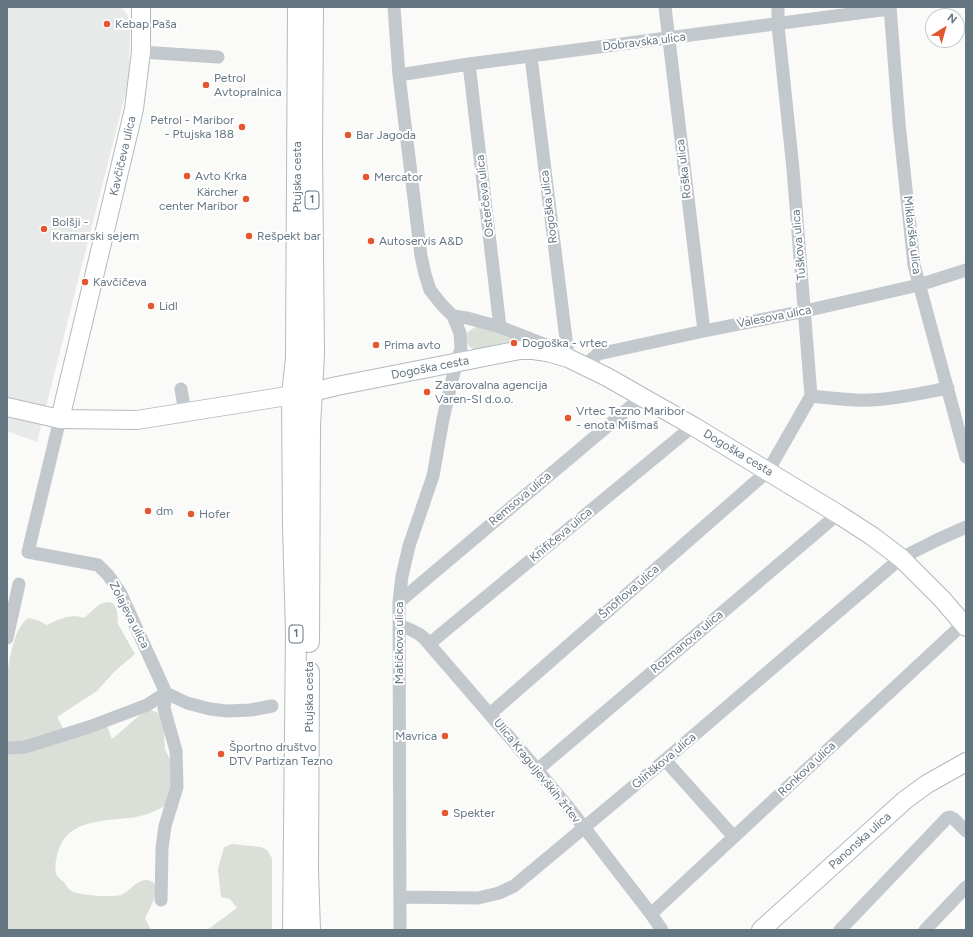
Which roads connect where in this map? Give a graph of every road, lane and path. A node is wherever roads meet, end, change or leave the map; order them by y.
1 (141, 7) edge
2 (298, 7) edge
3 (313, 7) edge
4 (394, 7) edge
5 (665, 7) edge
6 (778, 7) edge
7 (889, 8) edge
8 (778, 25) junction
9 (669, 38) junction
10 (141, 52) junction
11 (531, 56) junction
12 (218, 57) dead end
13 (469, 64) junction
14 (399, 75) junction
15 (966, 270) edge
16 (919, 285) junction
17 (805, 311) junction
18 (453, 316) junction
19 (500, 327) junction
20 (704, 331) junction
21 (566, 352) junction
22 (456, 363) junction
23 (584, 366) junction
24 (948, 388) junction
25 (181, 389) dead end
26 (312, 392) junction
27 (292, 395) junction
28 (811, 396) junction
29 (642, 397) junction
30 (7, 407) edge
31 (185, 413) junction
32 (60, 419) junction
33 (693, 426) junction
34 (966, 457) edge
35 (768, 471) junction
36 (838, 514) junction
37 (966, 527) edge
38 (901, 558) junction
39 (19, 584) dead end
40 (399, 602) junction
41 (965, 625) edge
42 (399, 626) junction
43 (7, 638) edge
44 (429, 644) junction
45 (166, 693) junction
46 (272, 706) dead end
47 (490, 714) junction
48 (7, 748) edge
49 (665, 760) junction
50 (966, 762) edge
51 (537, 770) junction
52 (583, 828) junction
53 (966, 831) edge
54 (734, 837) junction
55 (966, 887) edge
56 (400, 897) junction
57 (161, 900) dead end
58 (651, 914) junction
59 (293, 930) edge
60 (310, 930) edge
61 (400, 930) edge
62 (662, 930) edge
63 (761, 930) edge
64 (840, 930) edge
65 (925, 930) edge

1 - 10 street, Kavčičeva ulica
2 - 27 main road, Ptujska cesta / 1
3 - 26 main road, Ptujska cesta / 1
4 - 14 street
5 - 9 street, Roška ulica
6 - 8 street, Tuškova ulica
7 - 8 street, Dobravska ulica
7 - 16 street, Miklavška ulica
8 - 9 street, Dobravska ulica
8 - 17 street, Tuškova ulica
9 - 11 street, Dobravska ulica
9 - 20 street, Roška ulica
10 - 12 street
10 - 32 street, Kavčičeva ulica
11 - 13 street, Dobravska ulica
11 - 21 street, Rogoška ulica
13 - 14 street, Dobravska ulica
13 - 19 street, Osterčeva ulica
14 - 18 street
15 - 16 street, Valesova ulica
16 - 17 street, Valesova ulica
16 - 24 street, Miklavška ulica
17 - 20 street, Valesova ulica
17 - 28 street, Tuškova ulica
18 - 19 street
18 - 22 street
19 - 21 street
20 - 23 street, Valesova ulica
21 - 22 street, Dogoška cesta
21 - 23 street, Dogoška cesta
22 - 26 street, Dogoška cesta
22 - 40 street, Matičkova ulica
23 - 29 street, Dogoška cesta
24 - 28 street
24 - 34 street, Miklavška ulica
25 - 31 street
26 - 27 street
26 - 60 main road, Ptujska cesta / 1
27 - 31 street
27 - 59 main road, Ptujska cesta / 1
28 - 35 street
29 - 33 street, Dogoška cesta
29 - 40 street, Remsova ulica
30 - 32 street
31 - 32 street
32 - 45 street, Zolajeva ulica
33 - 35 street, Dogoška cesta
33 - 44 street, Knifičeva ulica
35 - 36 street, Dogoška cesta
35 - 47 street, Šnoflova ulica
36 - 38 street, Dogoška cesta
36 - 51 street, Rozmanova ulica
37 - 38 street, Glinškova ulica
38 - 41 street, Dogoška cesta
38 - 49 street, Glinškova ulica
39 - 43 street
40 - 42 street, Matičkova ulica
41 - 54 street, Ronkova ulica
42 - 44 street, Ulica Kraguljevških žrtev
42 - 56 street, Matičkova ulica
44 - 47 street, Ulica Kraguljevških žrtev
45 - 46 street
45 - 48 street
45 - 57 street
47 - 51 street, Ulica Kraguljevških žrtev
49 - 52 street, Glinškova ulica
49 - 54 street
50 - 63 street, Panonska ulica
51 - 52 street, Ulica Kraguljevških žrtev
52 - 56 street, Glinškova ulica
52 - 58 street, Ulica Kraguljevških žrtev
53 - 64 street
54 - 58 street, Ronkova ulica
55 - 65 street
56 - 61 street, Matičkova ulica
58 - 62 street, Ulica Kraguljevških žrtev

